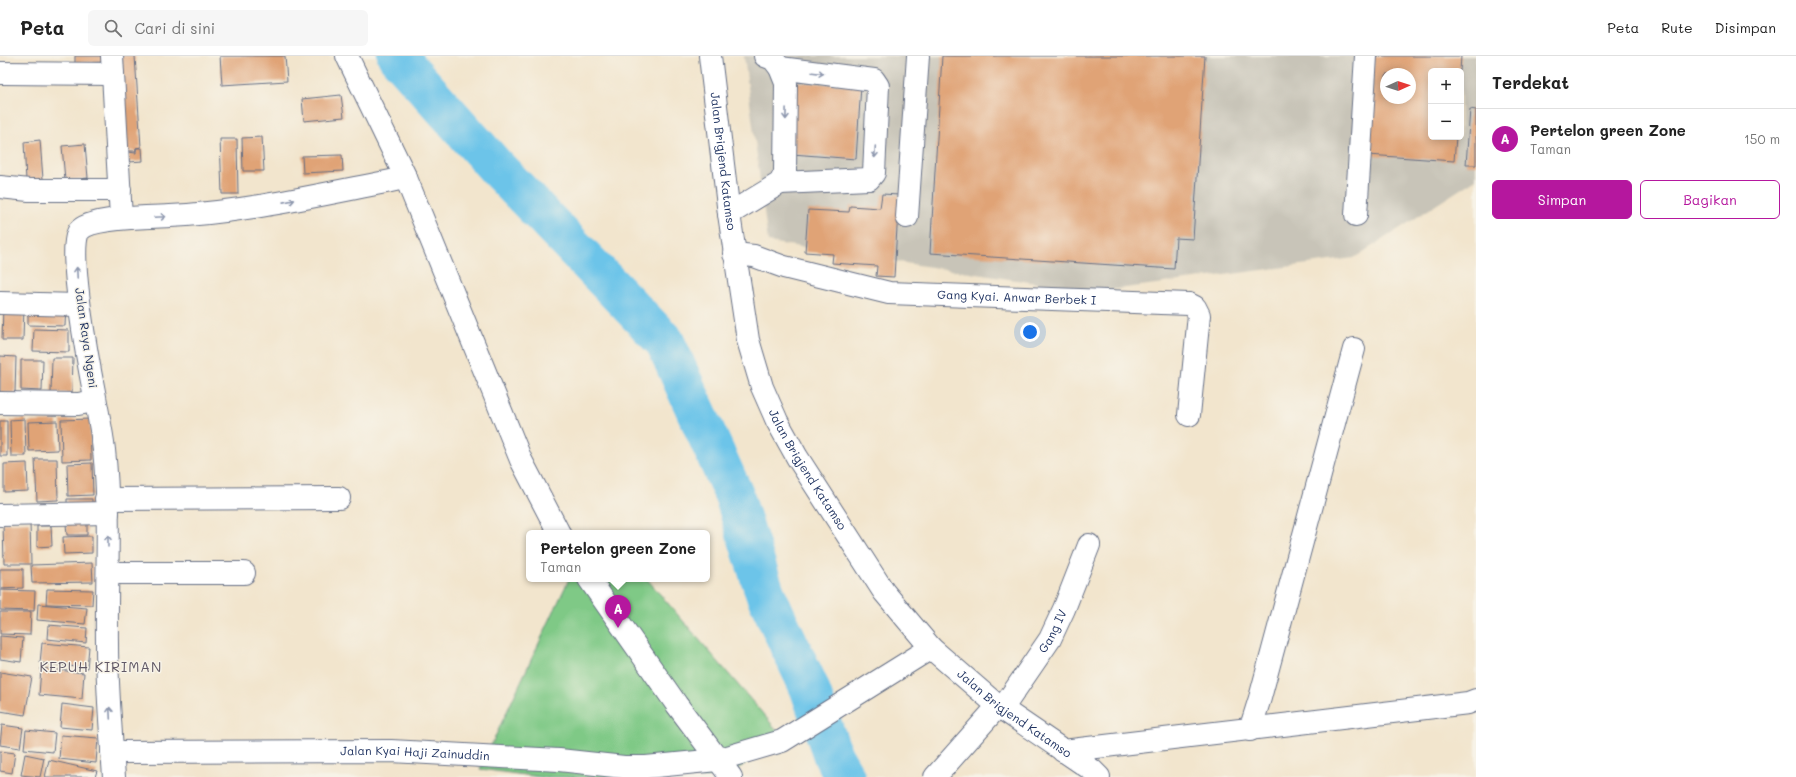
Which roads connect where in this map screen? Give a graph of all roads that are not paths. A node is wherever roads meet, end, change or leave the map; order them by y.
1 (347, 56) edge
2 (710, 56) edge
3 (918, 56) edge
4 (1366, 56) edge
5 (772, 62) edge
6 (113, 65) edge
7 (0, 73) edge
8 (406, 178) junction
9 (780, 183) junction
10 (0, 187) edge
11 (120, 190) junction
12 (729, 214) junction
13 (1356, 215) dead end
14 (907, 217) dead end
15 (121, 218) junction
16 (734, 254) junction
17 (0, 303) edge
18 (79, 305) junction
19 (1354, 349) dead end
20 (95, 401) junction
21 (0, 403) edge
22 (1189, 415) dead end
23 (339, 498) dead end
24 (107, 506) junction
25 (0, 515) edge
26 (557, 530) edge
27 (1089, 545) dead end
28 (108, 573) junction
29 (244, 573) dead end
30 (591, 582) edge
31 (931, 648) junction
32 (1476, 700) edge
33 (1000, 708) junction
34 (1250, 730) junction
35 (1063, 751) junction
36 (112, 752) junction
37 (717, 760) junction
38 (558, 768) edge
39 (114, 777) edge
40 (732, 777) edge
41 (935, 777) edge
42 (1099, 777) edge

1 - 8 street
2 - 12 street, Jalan Brigjend Katamso
3 - 14 street
4 - 13 street
5 -> 9 street
5 -> 9 street
6 - 7 street
6 - 11 street
15 -> 8 street, Jalan Raya Ngeni
8 - 26 street
9 - 12 street
10 - 11 street
11 - 15 street
12 - 16 street, Jalan Brigjend Katamso
18 -> 15 street, Jalan Raya Ngeni
16 - 22 street, Gang Kyai. Anwar Berbek I
16 - 31 street, Jalan Brigjend Katamso
17 - 18 street
18 - 20 street, Jalan Raya Ngeni
19 - 34 street
20 - 21 street
20 - 24 street, Jalan Raya Ngeni
23 - 24 street
24 - 25 street
28 -> 24 street, Jalan Raya Ngeni
27 - 33 street, Gang IV
28 - 29 street
36 -> 28 street, Jalan Raya Ngeni
30 - 37 street
31 - 33 street, Jalan Brigjend Katamso
31 - 37 street, Jalan Kyai Haji Zainuddin
32 - 34 street
33 - 35 street, Jalan Brigjend Katamso
33 - 41 street, Gang IV
34 - 35 street
35 - 42 street, Jalan Brigjend Katamso
36 - 38 street, Jalan Kyai Haji Zainuddin
36 - 39 street, Jalan Raya Ngeni
37 - 38 street, Jalan Kyai Haji Zainuddin
37 - 40 street

